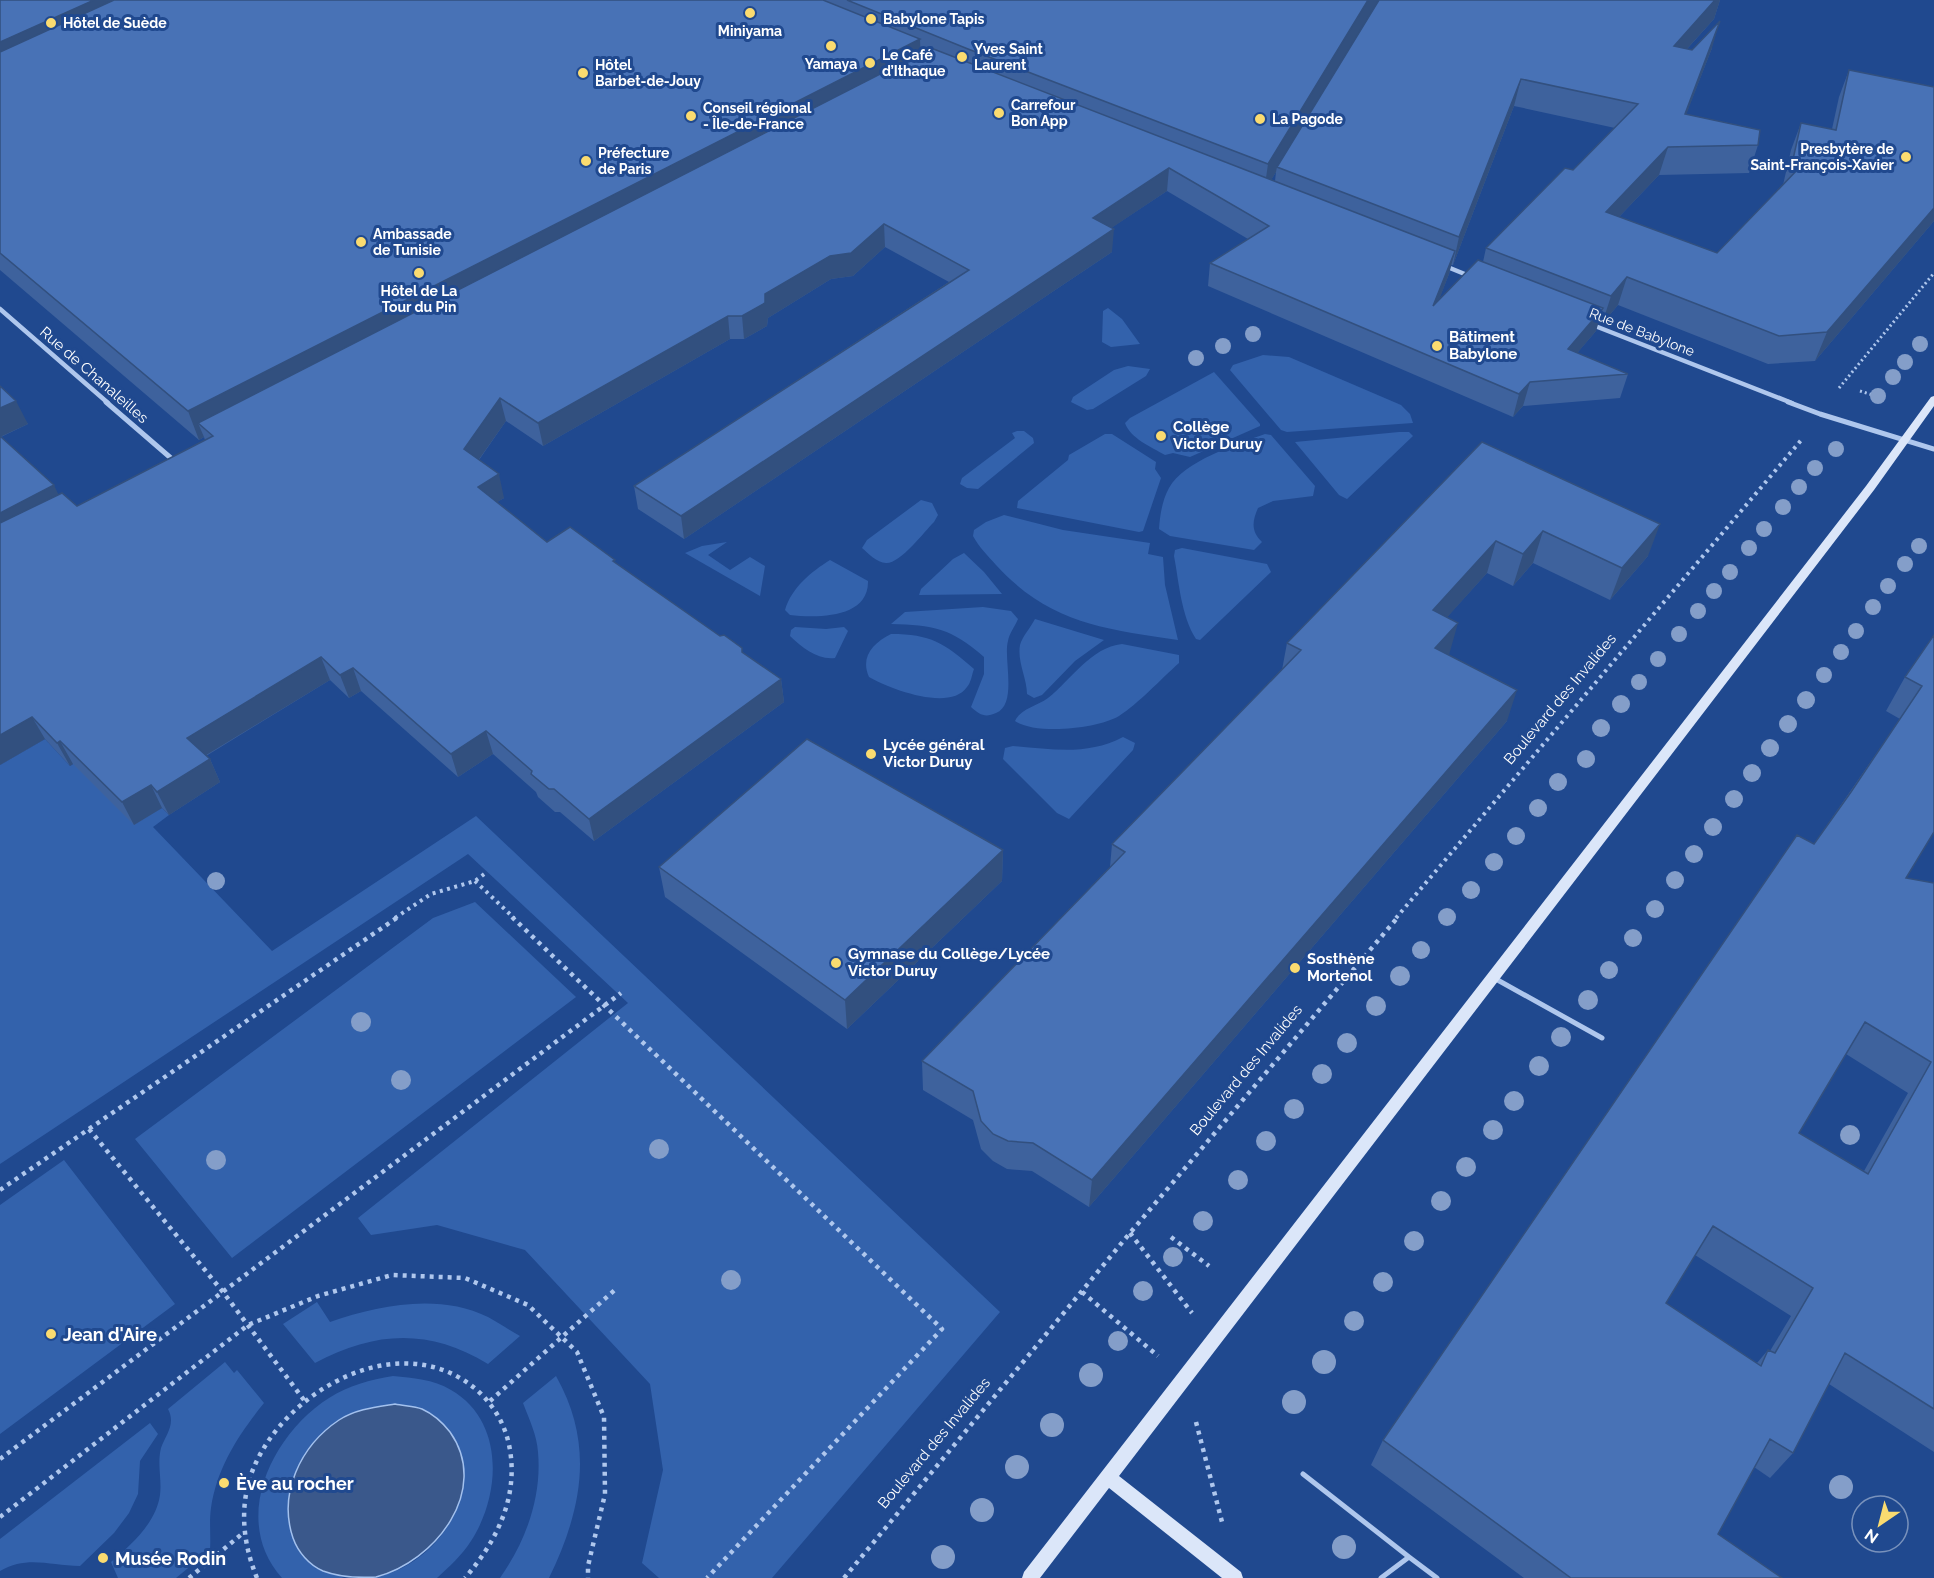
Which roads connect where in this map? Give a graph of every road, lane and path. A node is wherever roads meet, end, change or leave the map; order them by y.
1 (1433, 262) edge
2 (1934, 273) edge
3 (1477, 279) edge
4 (0, 309) edge
5 (1582, 321) edge
6 (1860, 391) dead end
7 (1836, 392) dead end
8 (1882, 398) dead end
9 (1934, 399) edge
10 (1810, 430) dead end
11 (1904, 440) junction
12 (1934, 448) edge
13 (181, 454) edge
14 (172, 459) junction
15 (162, 464) edge
16 (487, 872) dead end
17 (475, 881) junction
18 (1493, 977) junction
19 (621, 993) dead end
20 (604, 1006) junction
21 (1602, 1038) dead end
22 (89, 1129) junction
23 (0, 1190) edge
24 (1130, 1233) junction
25 (1171, 1237) dead end
26 (1209, 1266) dead end
27 (617, 1288) dead end
28 (223, 1292) junction
29 (248, 1325) junction
30 (562, 1335) junction
31 (1214, 1340) junction
32 (304, 1400) junction
33 (490, 1401) junction
34 (0, 1459) edge
35 (1303, 1474) dead end
36 (1108, 1477) junction
37 (0, 1517) edge
38 (243, 1533) junction
39 (1409, 1557) junction
40 (189, 1578) edge
41 (257, 1578) edge
42 (465, 1578) edge
43 (588, 1578) edge
44 (706, 1578) edge
45 (844, 1578) edge
46 (1030, 1578) edge
47 (1235, 1578) edge
48 (1381, 1578) edge
49 (1437, 1578) edge

1 - 3 street
2 - 7 path
4 - 14 street, Rue de Chanaleilles
5 - 11 street, Rue de Babylone
6 - 8 path
9 - 11 main road
10 - 24 path, Boulevard des Invalides
11 - 12 street, Rue de Babylone
11 - 18 main road
13 - 14 street
14 - 15 street
16 - 17 path
17 - 20 path
17 - 22 path
18 - 21 lane
18 - 31 main road
19 - 20 path
20 - 28 path
20 - 44 path
22 - 23 path
22 - 28 path
24 - 31 path
24 - 45 path, Boulevard des Invalides
25 - 26 path
27 - 30 path
28 - 29 path
28 - 34 path
29 - 30 path
29 - 32 path
29 - 37 path
30 - 33 path
30 - 43 path
31 - 36 main road
32 - 33 path
32 - 38 path
33 - 42 path
35 - 39 lane
36 - 46 main road
36 - 47 main road
38 - 40 path
38 - 41 path
39 - 48 lane
39 - 49 lane

